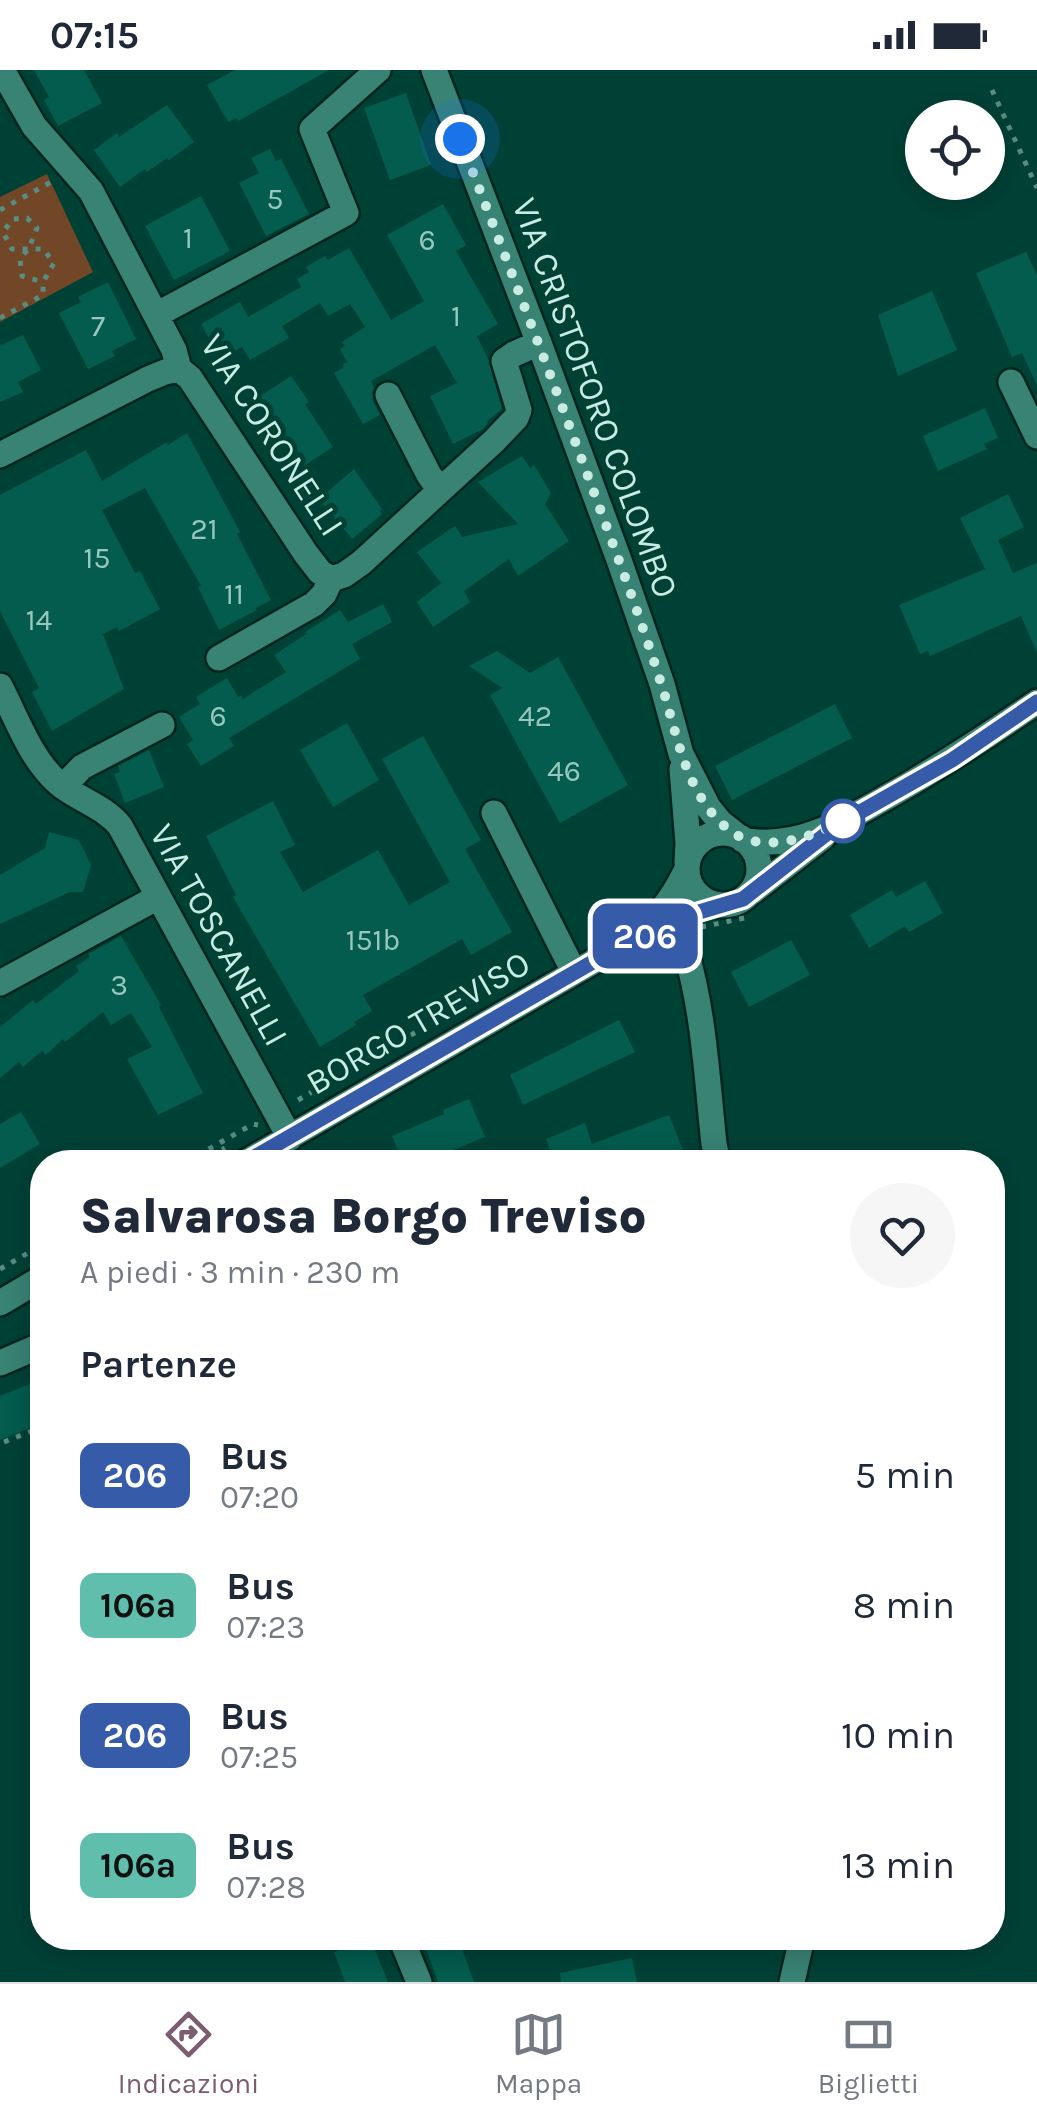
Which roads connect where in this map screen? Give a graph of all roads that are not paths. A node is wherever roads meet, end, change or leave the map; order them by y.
1 (2, 70) edge
2 (378, 70) edge
3 (434, 70) edge
4 (156, 314) junction
5 (539, 344) junction
6 (180, 369) junction
7 (1011, 382) dead end
8 (388, 396) dead end
9 (1037, 436) edge
10 (0, 455) edge
11 (440, 490) junction
12 (331, 579) junction
13 (219, 658) dead end
14 (0, 686) edge
15 (1037, 702) edge
16 (162, 725) dead end
17 (681, 754) junction
18 (63, 787) junction
19 (494, 813) dead end
20 (839, 824) junction
21 (741, 838) junction
22 (686, 867) junction
23 (158, 898) junction
24 (739, 900) junction
25 (672, 913) junction
26 (574, 972) junction
27 (0, 983) edge
28 (290, 1138) junction
29 (268, 1150) edge
30 (715, 1150) edge
31 (30, 1285) edge
32 (0, 1303) edge
33 (30, 1350) edge
34 (0, 1363) edge
35 (406, 1950) edge
36 (799, 1950) edge
37 (419, 1982) edge
38 (792, 1982) edge

1 - 4 street, VIA CORONELLI
2 - 4 street
3 - 5 street, VIA CRISTOFORO COLOMBO
4 - 6 street, VIA CORONELLI
5 - 11 street
5 - 17 street, VIA CRISTOFORO COLOMBO
6 - 10 street
6 - 12 street, VIA CORONELLI
7 - 9 street
8 - 11 street
11 - 12 street
12 - 13 street
14 - 18 street, VIA TOSCANELLI
15 - 20 street, BORGO TREVISO
16 - 18 street
17 - 21 street, VIA CRISTOFORO COLOMBO
17 - 22 street, VIA CRISTOFORO COLOMBO
18 - 23 street, VIA TOSCANELLI
19 - 26 street
20 - 21 street, BORGO TREVISO
20 - 24 street, BORGO TREVISO
21 - 22 street, BORGO TREVISO
21 - 24 street
22 - 24 street
22 - 25 street
23 - 27 street
23 - 28 street, VIA TOSCANELLI
24 - 25 street, BORGO TREVISO
25 - 26 street, BORGO TREVISO
25 - 30 street
26 - 28 street, BORGO TREVISO
28 - 29 street, BORGO TREVISO
31 - 32 street
33 - 34 street
35 - 37 street
36 - 38 street

